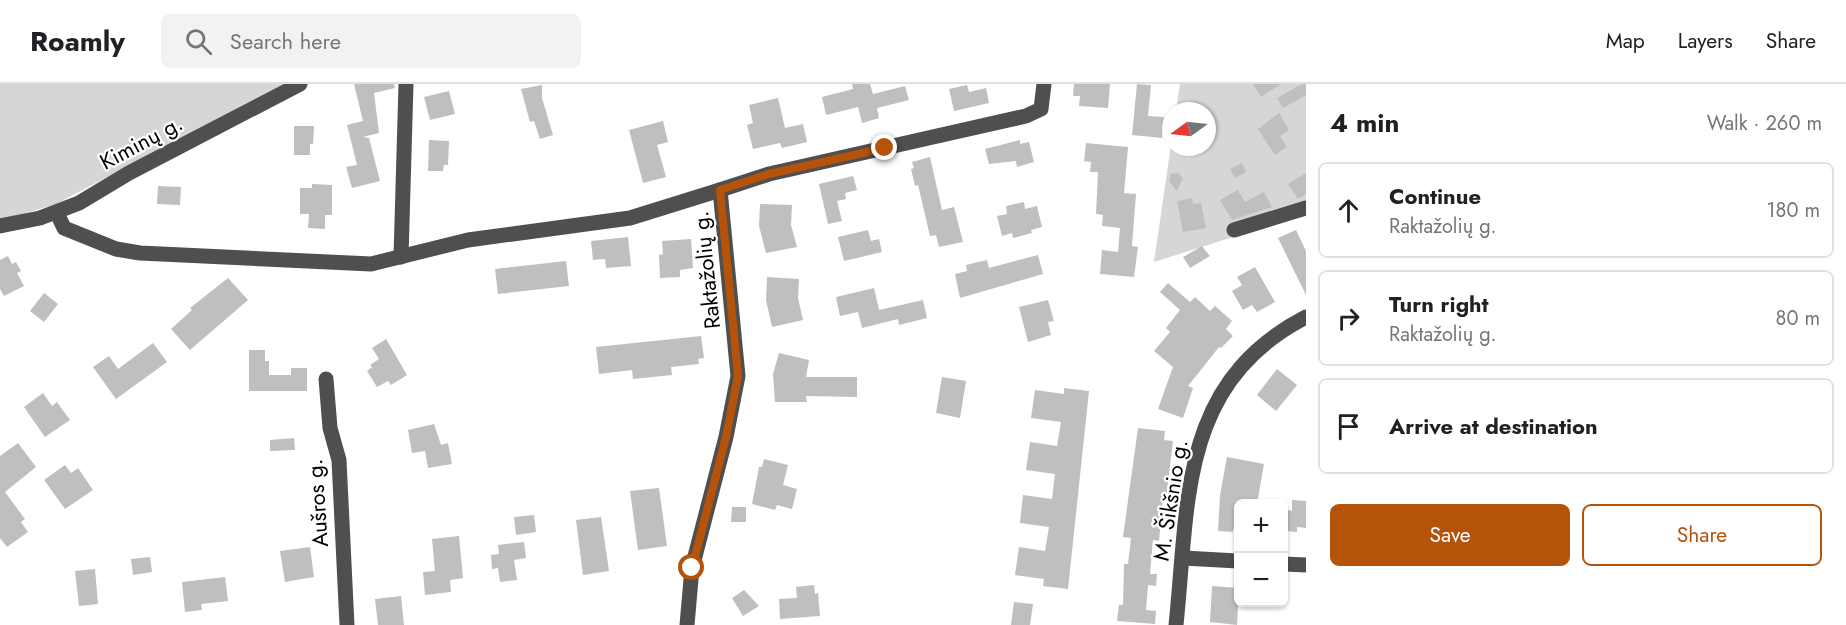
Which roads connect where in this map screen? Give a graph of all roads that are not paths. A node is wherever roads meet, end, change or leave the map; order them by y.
1 (300, 84) edge
2 (406, 84) edge
3 (1044, 84) edge
4 (720, 190) junction
5 (1306, 208) edge
6 (57, 213) junction
7 (0, 226) edge
8 (1234, 230) dead end
9 (401, 257) junction
10 (1306, 317) edge
11 (326, 379) dead end
12 (1183, 558) junction
13 (1234, 561) edge
14 (1288, 564) edge
15 (1306, 565) edge
16 (347, 625) edge
17 (687, 625) edge
18 (1176, 625) edge

1 - 6 street, Kiminų g.
2 - 9 street
3 - 4 street, Raktažolių g.
4 - 9 street
4 - 17 street, Raktažolių g.
5 - 8 street
6 - 7 street, Kiminų g.
6 - 9 street
10 - 12 street, M. Šikšnio g.
11 - 16 street, Aušros g.
12 - 13 street
12 - 18 street, M. Šikšnio g.
14 - 15 street

